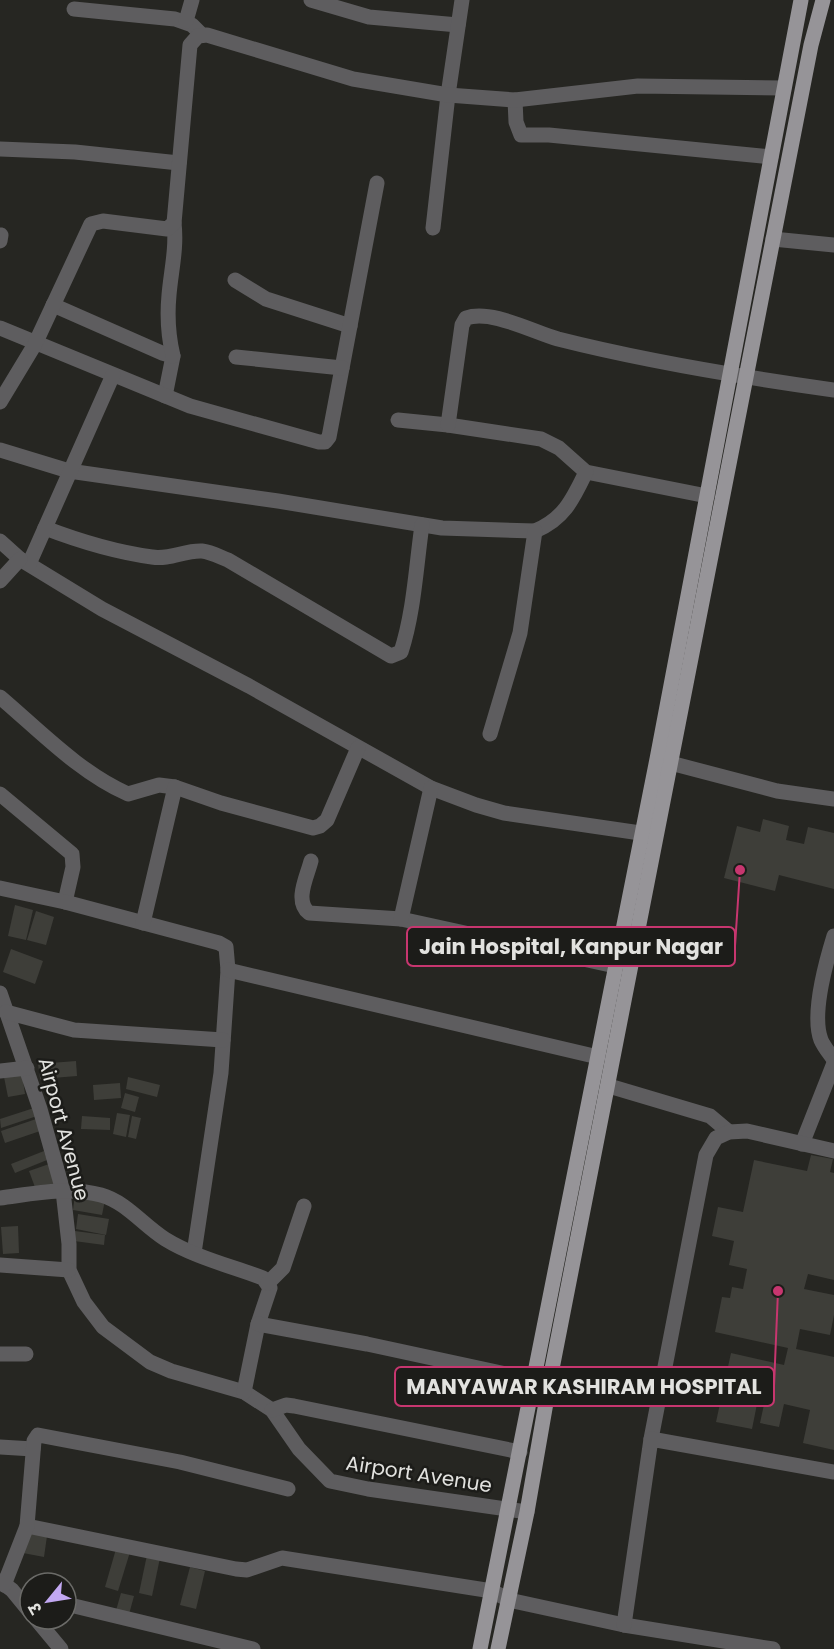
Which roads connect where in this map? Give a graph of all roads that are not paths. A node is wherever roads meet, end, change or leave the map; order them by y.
1 (192, 0) edge
2 (311, 0) edge
3 (462, 0) edge
4 (801, 0) edge
5 (823, 0) edge
6 (74, 9) dead end
7 (186, 21) junction
8 (459, 25) junction
9 (202, 35) junction
10 (784, 88) junction
11 (448, 95) junction
12 (515, 100) junction
13 (0, 148) edge
14 (771, 157) junction
15 (179, 163) junction
16 (377, 183) dead end
17 (174, 224) junction
18 (432, 228) dead end
19 (773, 239) junction
20 (834, 245) edge
21 (235, 280) dead end
22 (53, 305) junction
23 (350, 326) junction
24 (0, 328) edge
25 (35, 344) junction
26 (173, 356) junction
27 (236, 357) dead end
28 (342, 369) junction
29 (113, 375) junction
30 (728, 375) junction
31 (747, 378) junction
32 (834, 390) edge
33 (165, 396) junction
34 (0, 402) edge
35 (398, 420) dead end
36 (448, 425) junction
37 (0, 450) edge
38 (69, 471) junction
39 (586, 472) junction
40 (707, 496) junction
41 (422, 525) junction
42 (45, 528) junction
43 (535, 531) junction
44 (0, 541) edge
45 (24, 562) junction
46 (0, 581) edge
47 (0, 697) edge
48 (490, 734) dead end
49 (358, 748) junction
50 (664, 761) junction
51 (175, 787) junction
52 (431, 788) junction
53 (0, 794) edge
54 (834, 799) edge
55 (649, 834) junction
56 (311, 861) dead end
57 (0, 888) edge
58 (65, 902) junction
59 (401, 919) junction
60 (143, 923) junction
61 (834, 936) edge
62 (615, 966) junction
63 (228, 970) junction
64 (0, 993) edge
65 (6, 1011) junction
66 (223, 1040) junction
67 (597, 1057) junction
68 (834, 1061) edge
69 (27, 1068) junction
70 (0, 1071) edge
71 (609, 1086) junction
72 (729, 1132) junction
73 (802, 1144) junction
74 (834, 1152) edge
75 (63, 1191) junction
76 (0, 1198) edge
77 (304, 1206) dead end
78 (194, 1252) junction
79 (0, 1265) edge
80 (69, 1270) junction
81 (268, 1283) junction
82 (258, 1324) junction
83 (0, 1354) edge
84 (26, 1354) dead end
85 (534, 1380) junction
86 (244, 1392) junction
87 (272, 1410) junction
88 (651, 1439) junction
89 (0, 1447) edge
90 (33, 1449) junction
91 (520, 1452) junction
92 (834, 1472) edge
93 (288, 1489) dead end
94 (508, 1509) junction
95 (527, 1512) junction
96 (27, 1526) junction
97 (6, 1586) edge
98 (492, 1591) junction
99 (18, 1599) edge
100 (509, 1600) junction
101 (78, 1607) edge
102 (624, 1625) junction
103 (46, 1631) edge
104 (741, 1646) edge
105 (61, 1649) edge
106 (253, 1649) edge
107 (480, 1649) edge
108 (498, 1649) edge
109 (773, 1649) edge

1 - 7 street
2 - 8 street
3 - 8 street
4 - 10 main road
5 - 19 main road
6 - 7 street
7 - 9 street
8 - 11 street
9 - 11 street
9 - 15 street
10 - 12 street
10 - 14 main road
11 - 12 street
11 - 18 street
12 - 14 street
13 - 15 street
14 - 30 main road
15 - 17 street
16 - 23 street
17 - 22 street
17 - 26 street
19 - 20 street
19 - 31 main road
21 - 23 street
22 - 25 street
22 - 26 street
23 - 28 street
24 - 25 street
25 - 29 street
25 - 34 street
26 - 33 street
27 - 28 street
28 - 33 street
29 - 33 street
29 - 38 street
30 - 31 street
30 - 36 street
30 - 40 main road
31 - 32 street
31 - 50 main road
35 - 36 street
36 - 39 street
37 - 38 street
38 - 41 street
38 - 42 street
39 - 40 street
39 - 43 street
40 - 50 main road
41 - 42 street
41 - 43 street
42 - 45 street
43 - 48 street
44 - 45 street
45 - 46 street
45 - 49 street
47 - 51 street
49 - 51 street
49 - 52 street
50 - 54 street
50 - 55 main road
51 - 60 street
52 - 55 street
52 - 59 street
53 - 58 street
55 - 62 main road
55 - 71 main road
56 - 59 street
57 - 58 street
58 - 60 street
59 - 62 street
60 - 63 street
61 - 68 street
62 - 67 main road
63 - 66 street
63 - 67 street
64 - 65 street, Airport Avenue
65 - 66 street
65 - 69 street, Airport Avenue
66 - 78 street
67 - 85 main road
68 - 73 street
69 - 70 street
69 - 75 street, Airport Avenue
71 - 72 street
71 - 95 main road
72 - 73 street
72 - 88 street
73 - 74 street
75 - 76 street
75 - 78 street
75 - 80 street, Airport Avenue
77 - 81 street
78 - 81 street
79 - 80 street
80 - 86 street, Airport Avenue
81 - 82 street
82 - 85 street
82 - 86 street
83 - 84 street
85 - 91 main road
86 - 87 street, Airport Avenue
87 - 91 street
87 - 94 street, Airport Avenue
88 - 92 street
88 - 102 street
89 - 90 street
90 - 93 street
90 - 96 street
91 - 94 main road
94 - 95 street, Airport Avenue
94 - 98 main road
95 - 100 main road
96 - 97 street
96 - 98 street
97 - 99 street
98 - 100 street
98 - 107 main road
100 - 102 street
100 - 108 main road
101 - 106 street
102 - 104 street
103 - 105 street
104 - 109 street

